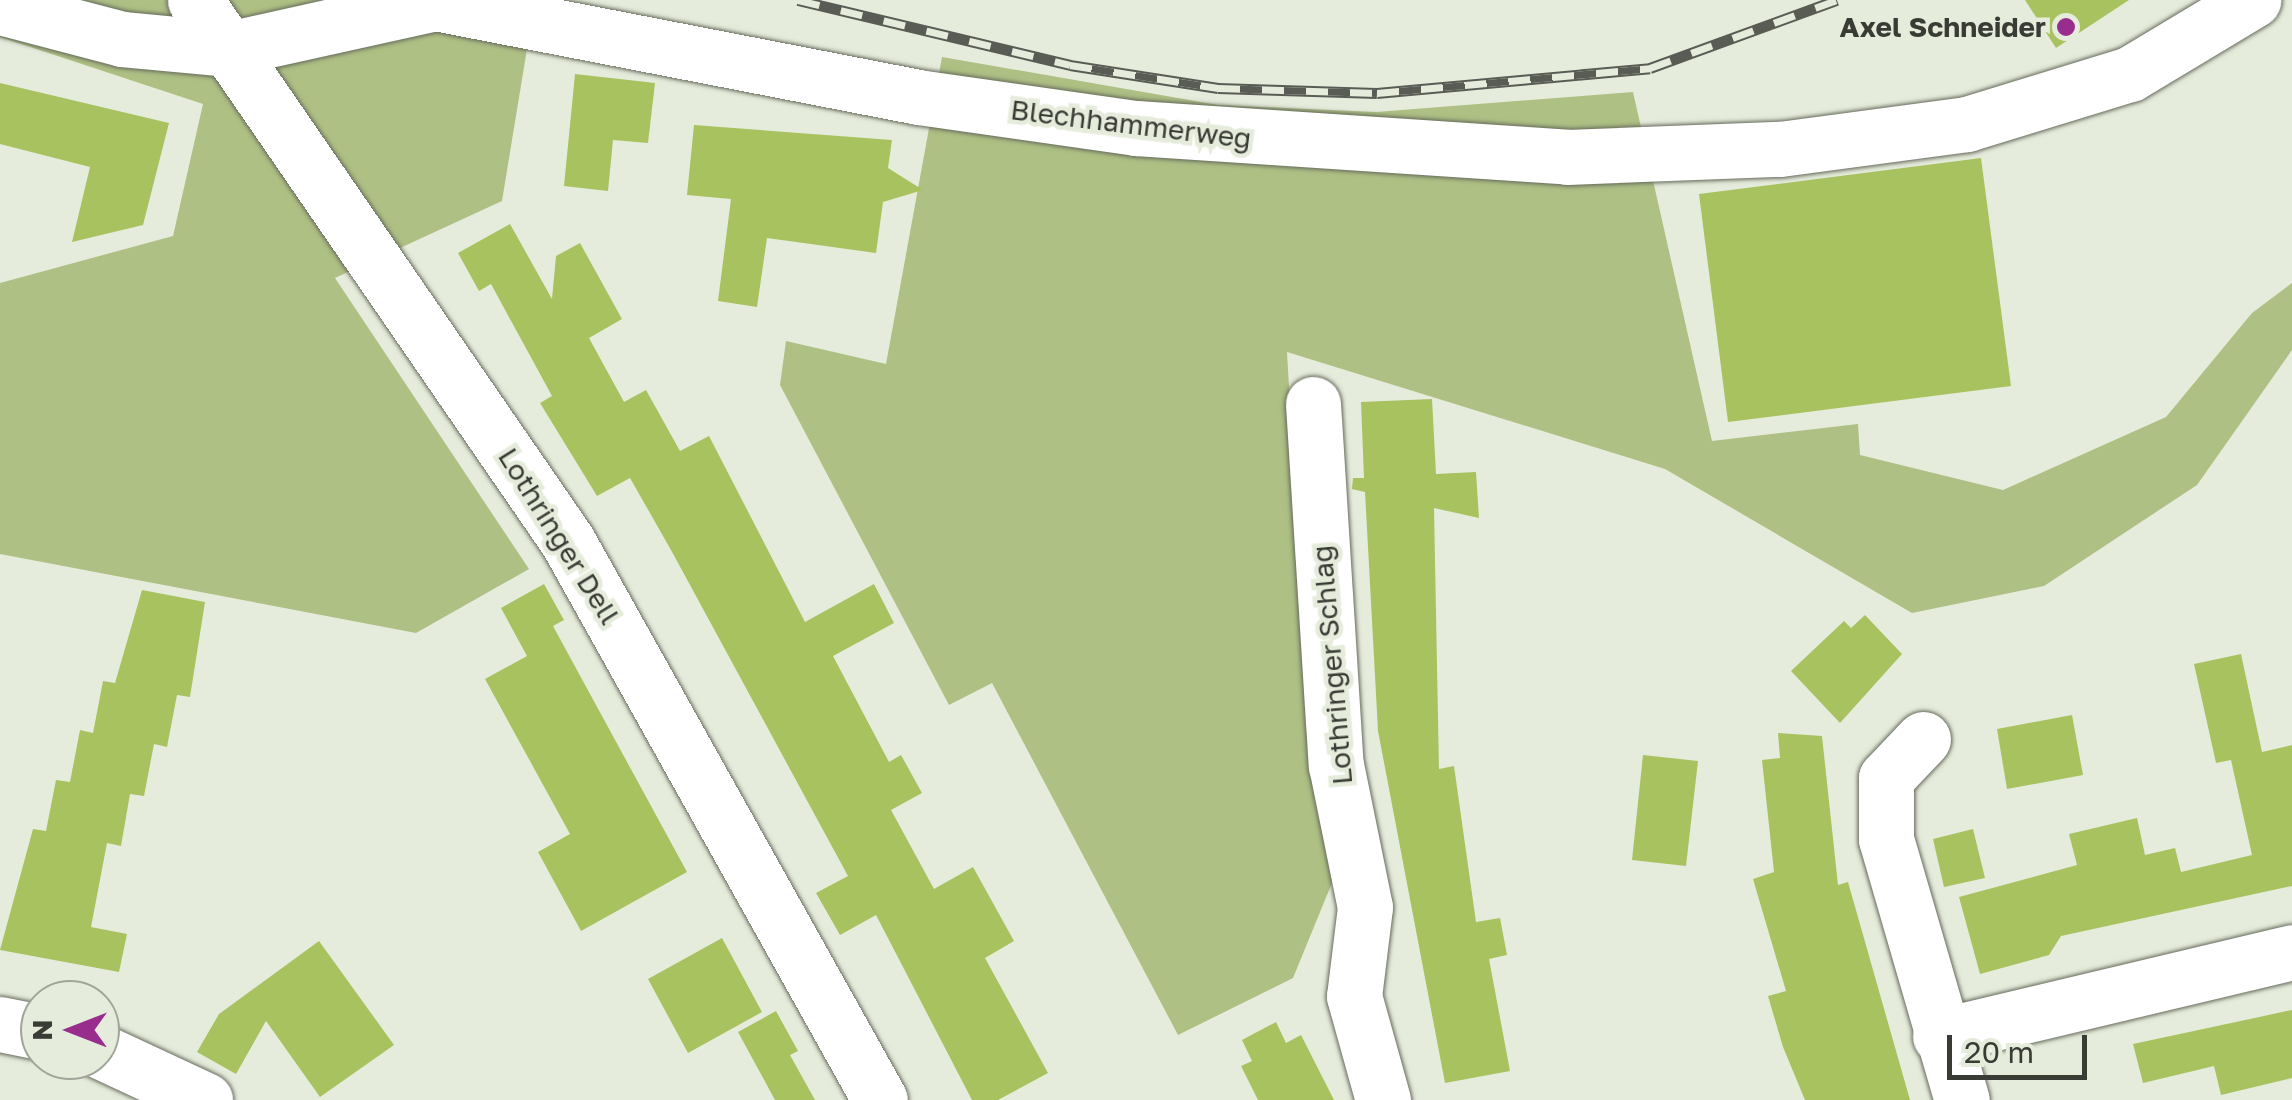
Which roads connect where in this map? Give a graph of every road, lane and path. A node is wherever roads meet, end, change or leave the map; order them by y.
1 (195, 0) edge
2 (2253, 0) edge
3 (0, 8) edge
4 (228, 49) junction
5 (1314, 404) dead end
6 (1923, 739) dead end
7 (2292, 952) edge
8 (1940, 1036) junction
9 (120, 1060) edge
10 (206, 1100) edge
11 (880, 1100) edge
12 (1383, 1100) edge
13 (1962, 1100) edge

1 - 4 street, Lothringer Dell
2 - 4 street, Blechhammerweg
3 - 4 street, Blechhammerweg
4 - 11 street, Lothringer Dell
5 - 12 street, Lothringer Schlag
6 - 8 street
7 - 8 street
8 - 13 street
9 - 10 street

